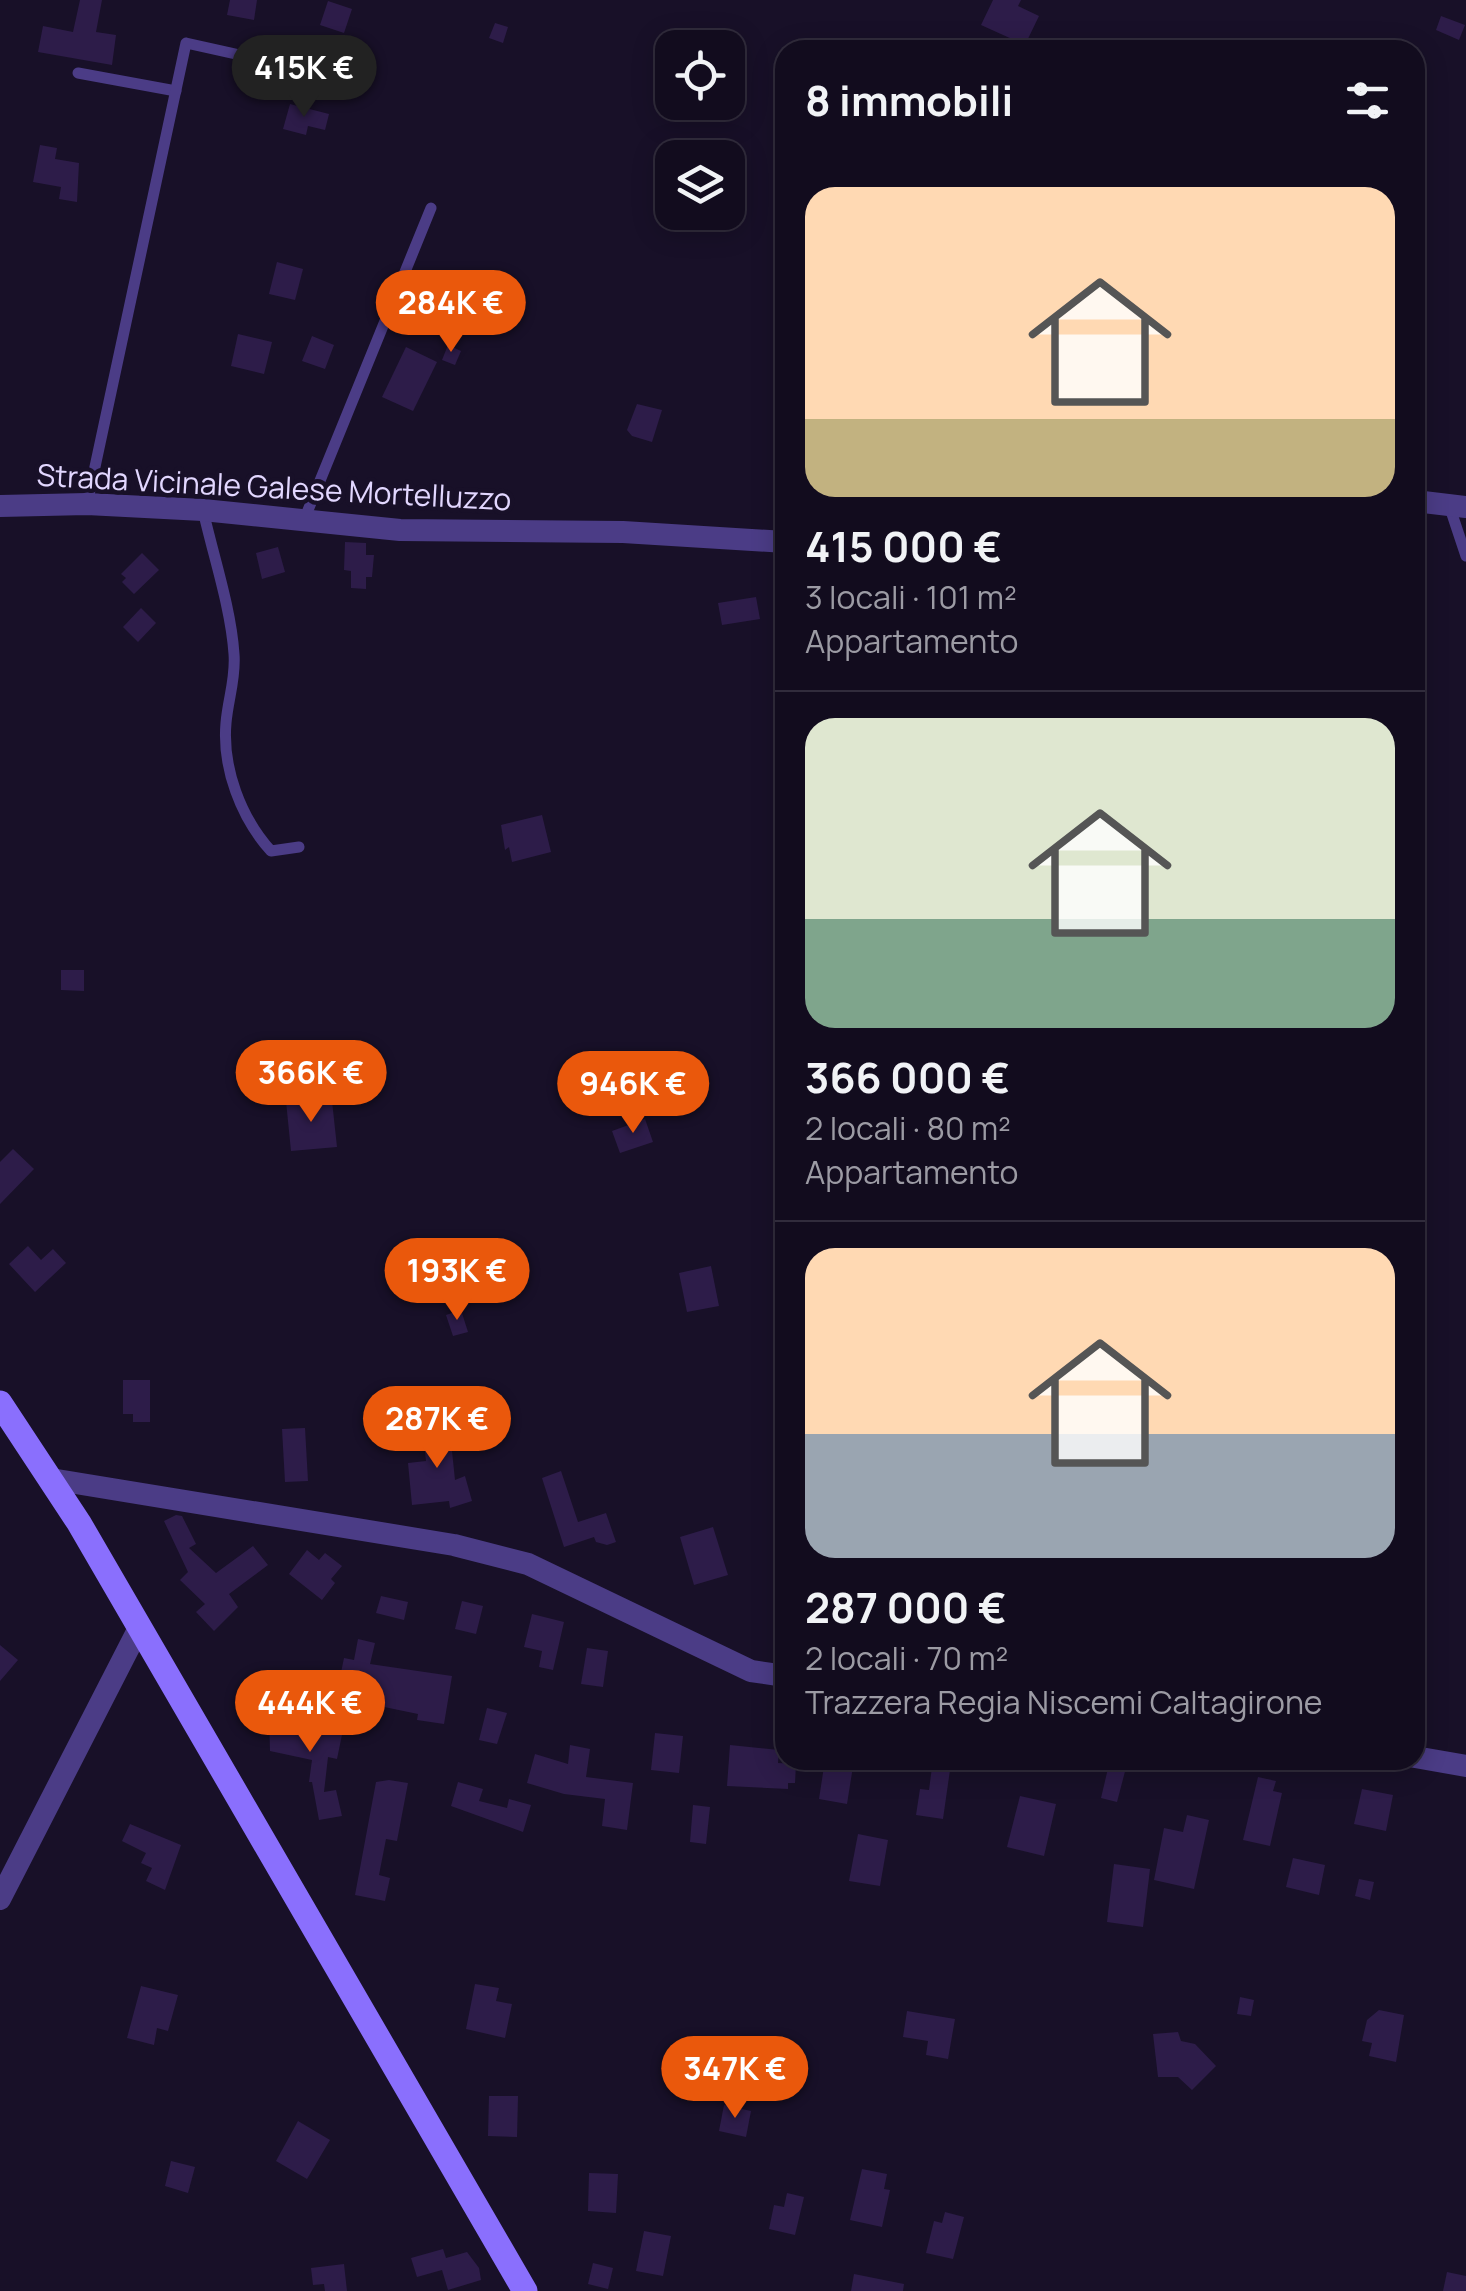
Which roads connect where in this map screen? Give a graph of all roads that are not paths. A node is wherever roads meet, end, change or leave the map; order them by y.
1 (248, 56) dead end
2 (78, 73) dead end
3 (176, 90) junction
4 (431, 208) dead end
5 (1425, 502) edge
6 (88, 504) junction
7 (0, 506) edge
8 (1457, 506) edge
9 (202, 510) junction
10 (304, 520) junction
11 (775, 541) edge
12 (1466, 556) edge
13 (298, 847) dead end
14 (0, 1403) edge
15 (51, 1480) junction
16 (140, 1626) junction
17 (775, 1675) edge
18 (1425, 1760) edge
19 (1466, 1766) edge
20 (0, 1898) edge
21 (525, 2291) edge

1 - 3 lane
2 - 3 lane
3 - 6 lane
4 - 10 lane
5 - 8 street
6 - 7 street, Strada Vicinale Galese Mortelluzzo
6 - 9 street, Strada Vicinale Galese Mortelluzzo
8 - 12 lane
9 - 10 street, Strada Vicinale Galese Mortelluzzo
9 - 13 lane
10 - 11 street, Strada Vicinale Galese Mortelluzzo
14 - 15 main road
15 - 16 main road
15 - 17 street
16 - 20 street
16 - 21 main road
18 - 19 street

